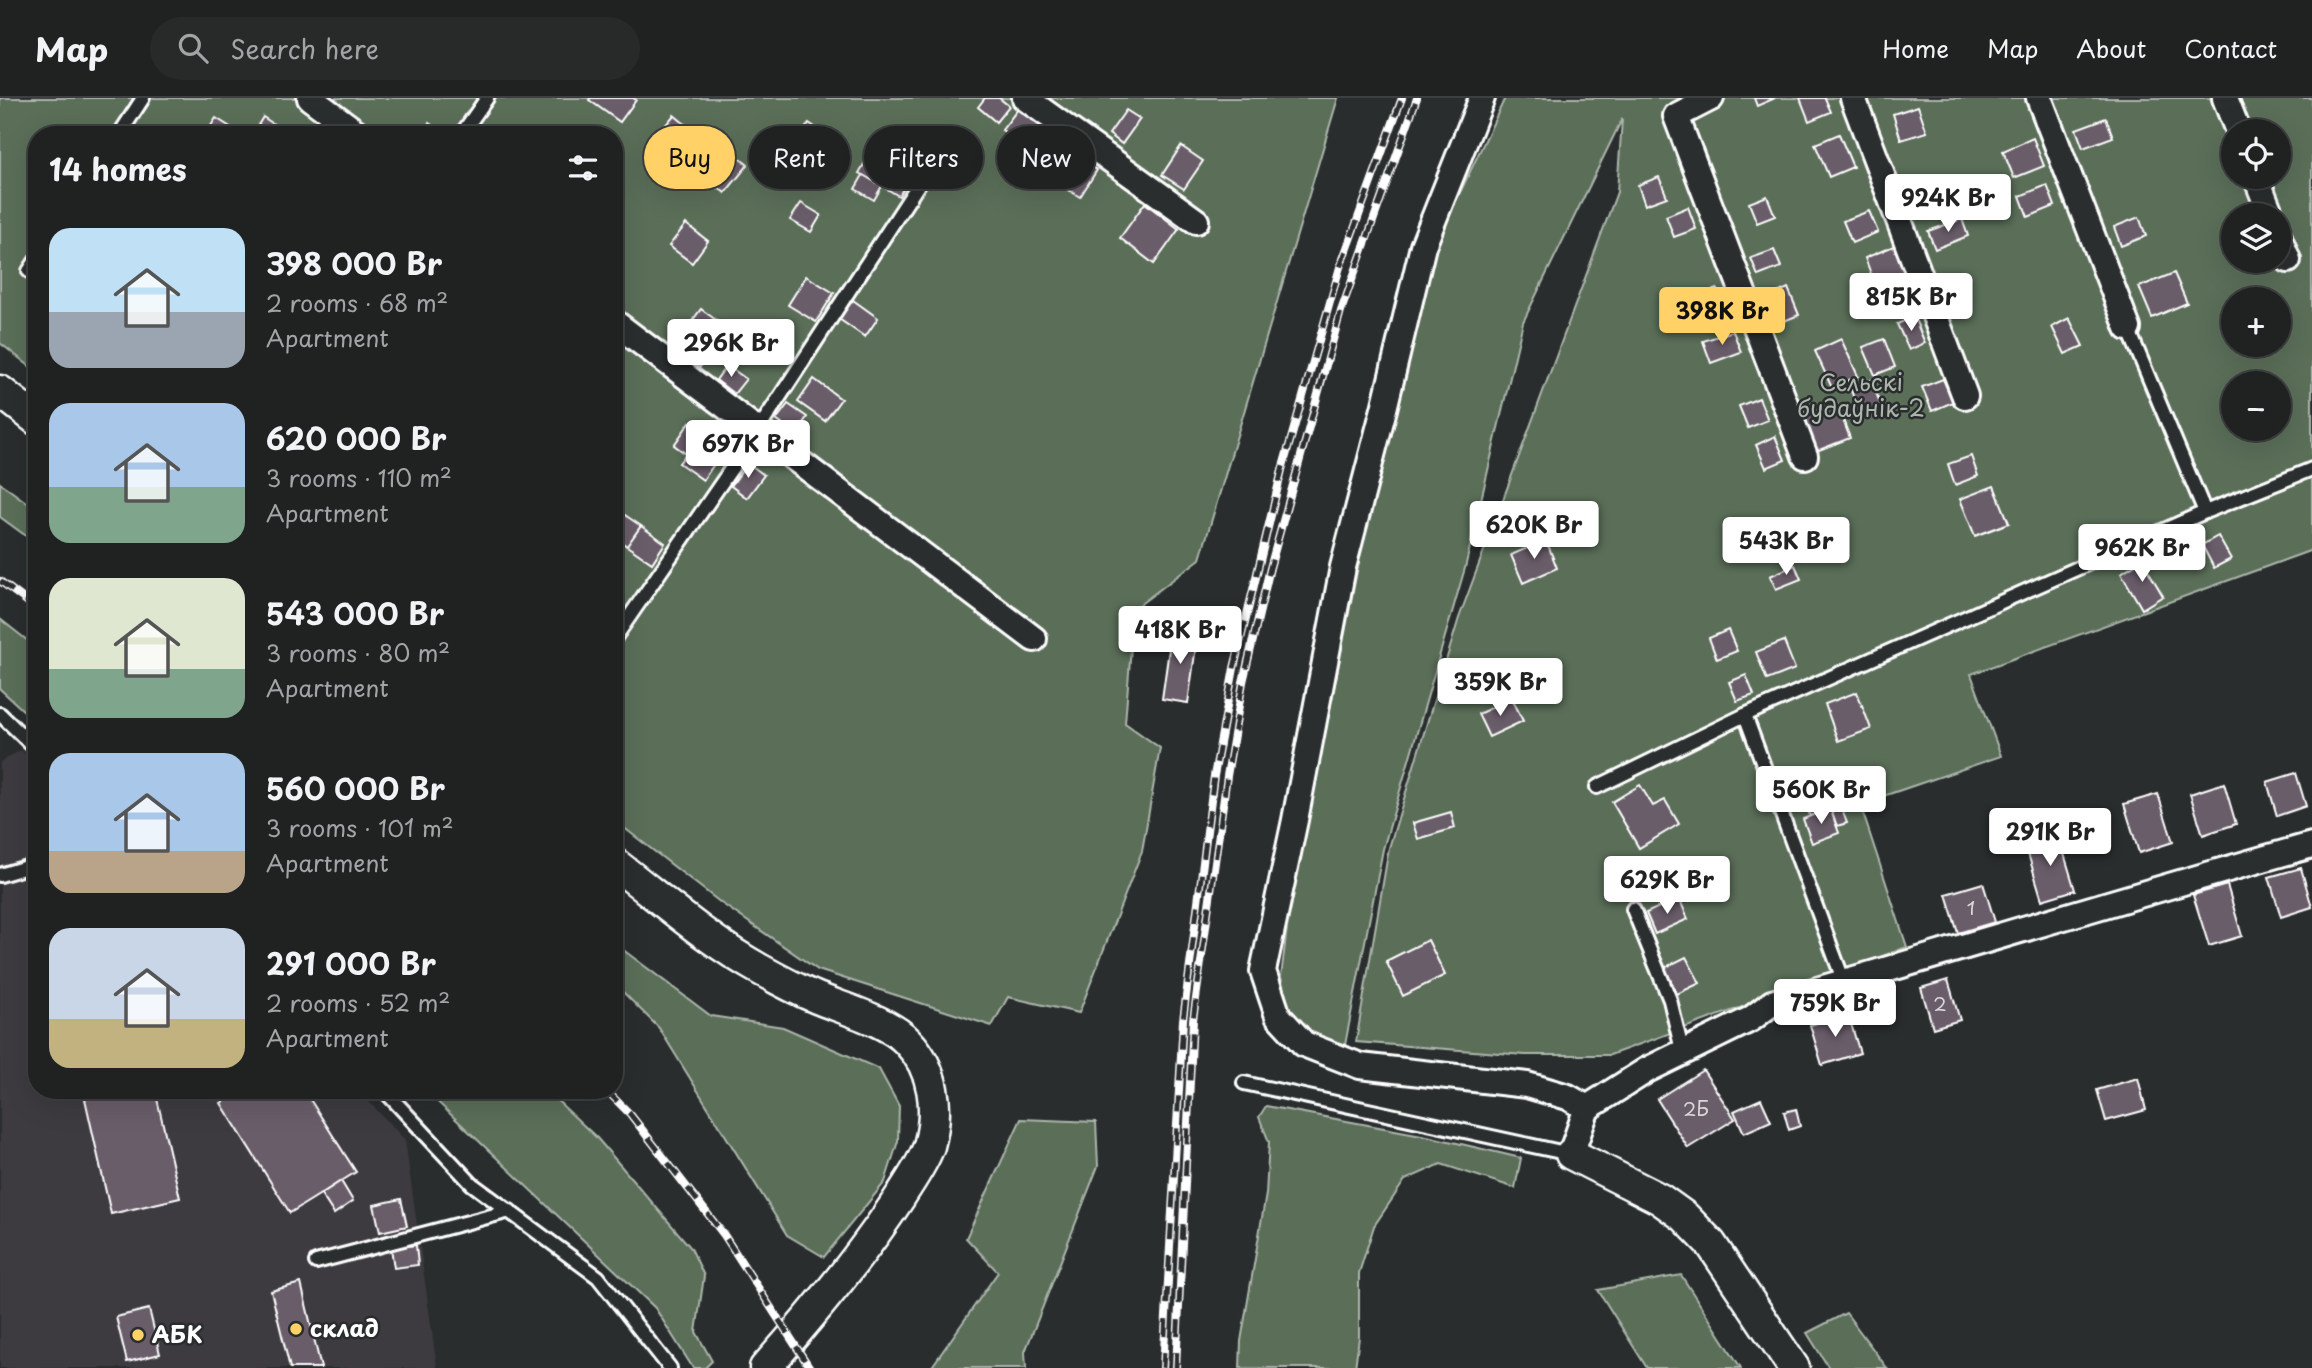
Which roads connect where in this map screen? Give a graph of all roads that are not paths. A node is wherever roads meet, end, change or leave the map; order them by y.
1 (143, 98) edge
2 (486, 98) edge
3 (1026, 98) edge
4 (1482, 98) edge
5 (1711, 98) edge
6 (1853, 98) edge
7 (2039, 98) edge
8 (2225, 98) edge
9 (315, 100) edge
10 (2233, 119) edge
11 (125, 126) edge
12 (348, 126) edge
13 (467, 126) edge
14 (915, 189) edge
15 (1196, 221) dead end
16 (2128, 328) joint
17 (623, 329) edge
18 (0, 391) edge
19 (1965, 396) dead end
20 (28, 413) edge
21 (758, 430) junction
22 (1805, 456) dead end
23 (2312, 469) edge
24 (2205, 512) junction
25 (623, 626) edge
26 (1034, 639) dead end
27 (0, 714) edge
28 (1745, 715) junction
29 (28, 741) edge
30 (1597, 787) dead end
31 (2312, 845) edge
32 (28, 867) edge
33 (623, 870) edge
34 (0, 875) edge
35 (1633, 909) dead end
36 (1844, 982) junction
37 (1683, 1054) junction
38 (1244, 1083) dead end
39 (392, 1099) edge
40 (1587, 1108) junction
41 (1571, 1154) junction
42 (510, 1211) junction
43 (316, 1262) dead end
44 (670, 1368) edge
45 (765, 1368) edge
46 (1794, 1368) edge

1 - 11 lane
2 - 13 lane
3 - 15 street
4 - 40 street
5 - 22 street
6 - 19 street
7 - 16 street
8 - 10 street
9 - 12 street
14 - 21 lane
16 - 24 lane
17 - 21 street
18 - 20 street
21 - 25 lane
21 - 26 street
23 - 24 lane
24 - 28 lane
27 - 29 lane
28 - 30 lane
28 - 36 lane
31 - 36 street
32 - 34 lane
33 - 45 street
35 - 37 lane
36 - 37 street
37 - 40 street
38 - 41 lane
39 - 42 lane
40 - 41 street
41 - 46 street
42 - 43 lane
42 - 44 lane

